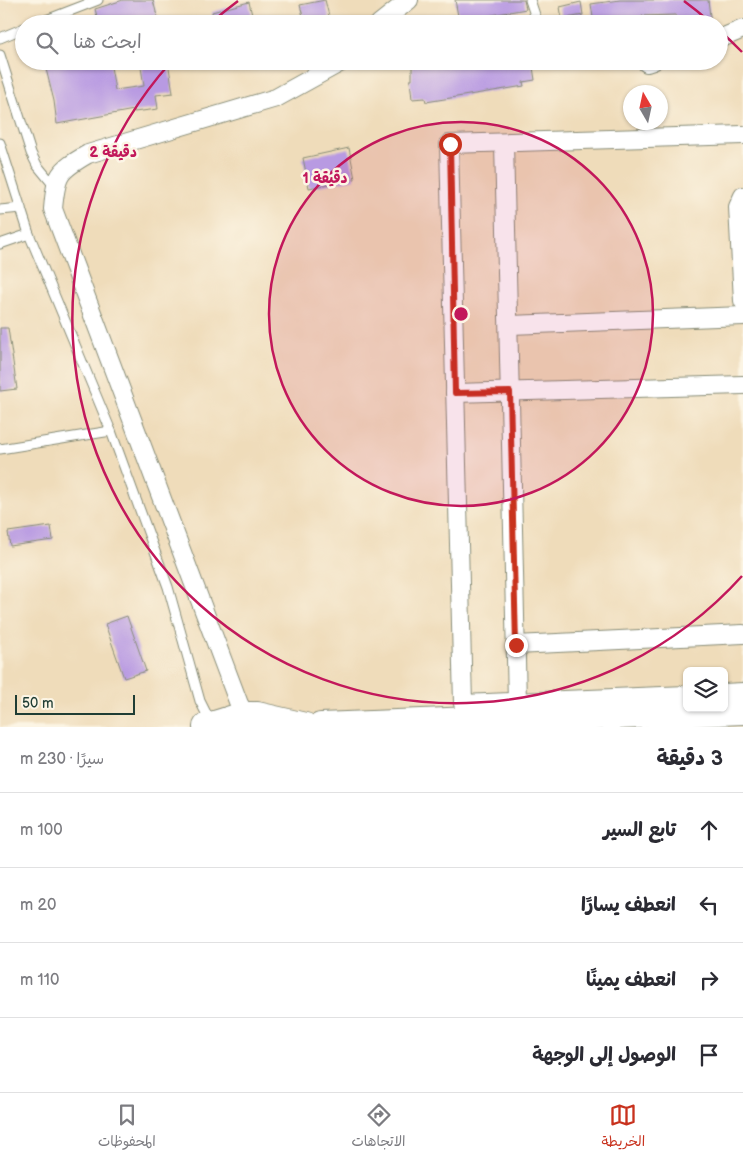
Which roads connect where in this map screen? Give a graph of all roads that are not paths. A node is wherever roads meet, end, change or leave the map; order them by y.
1 (98, 0) edge
2 (409, 0) edge
3 (530, 0) edge
4 (59, 15) edge
5 (390, 15) edge
6 (535, 15) edge
7 (743, 28) edge
8 (15, 32) edge
9 (728, 35) edge
10 (0, 38) edge
11 (0, 55) edge
12 (327, 70) edge
13 (743, 135) edge
14 (0, 143) edge
15 (504, 143) junction
16 (55, 187) junction
17 (743, 196) edge
18 (21, 208) junction
19 (0, 210) edge
20 (29, 234) junction
21 (0, 244) edge
22 (743, 301) edge
23 (743, 316) edge
24 (510, 325) junction
25 (743, 385) edge
26 (510, 392) junction
27 (455, 393) junction
28 (111, 431) junction
29 (0, 449) edge
30 (743, 634) edge
31 (516, 645) junction
32 (743, 692) edge
33 (728, 693) edge
34 (683, 695) edge
35 (517, 702) junction
36 (743, 710) edge
37 (239, 722) edge
38 (305, 727) edge
39 (321, 727) edge

1 - 4 lane
2 - 5 street
3 - 6 lane
7 - 9 street
8 - 10 lane
11 - 16 lane
12 - 16 street
13 - 15 street
14 - 18 lane
15 - 24 street
15 - 27 street
16 - 37 street
17 - 22 street
18 - 19 lane
18 - 20 lane
20 - 21 lane
20 - 28 lane
23 - 24 street
24 - 26 street
25 - 26 street
26 - 27 street
26 - 31 street
27 - 35 street
28 - 29 lane
28 - 37 lane
30 - 31 street
31 - 35 street
32 - 33 street
34 - 35 street
36 - 39 highway
37 - 38 highway

